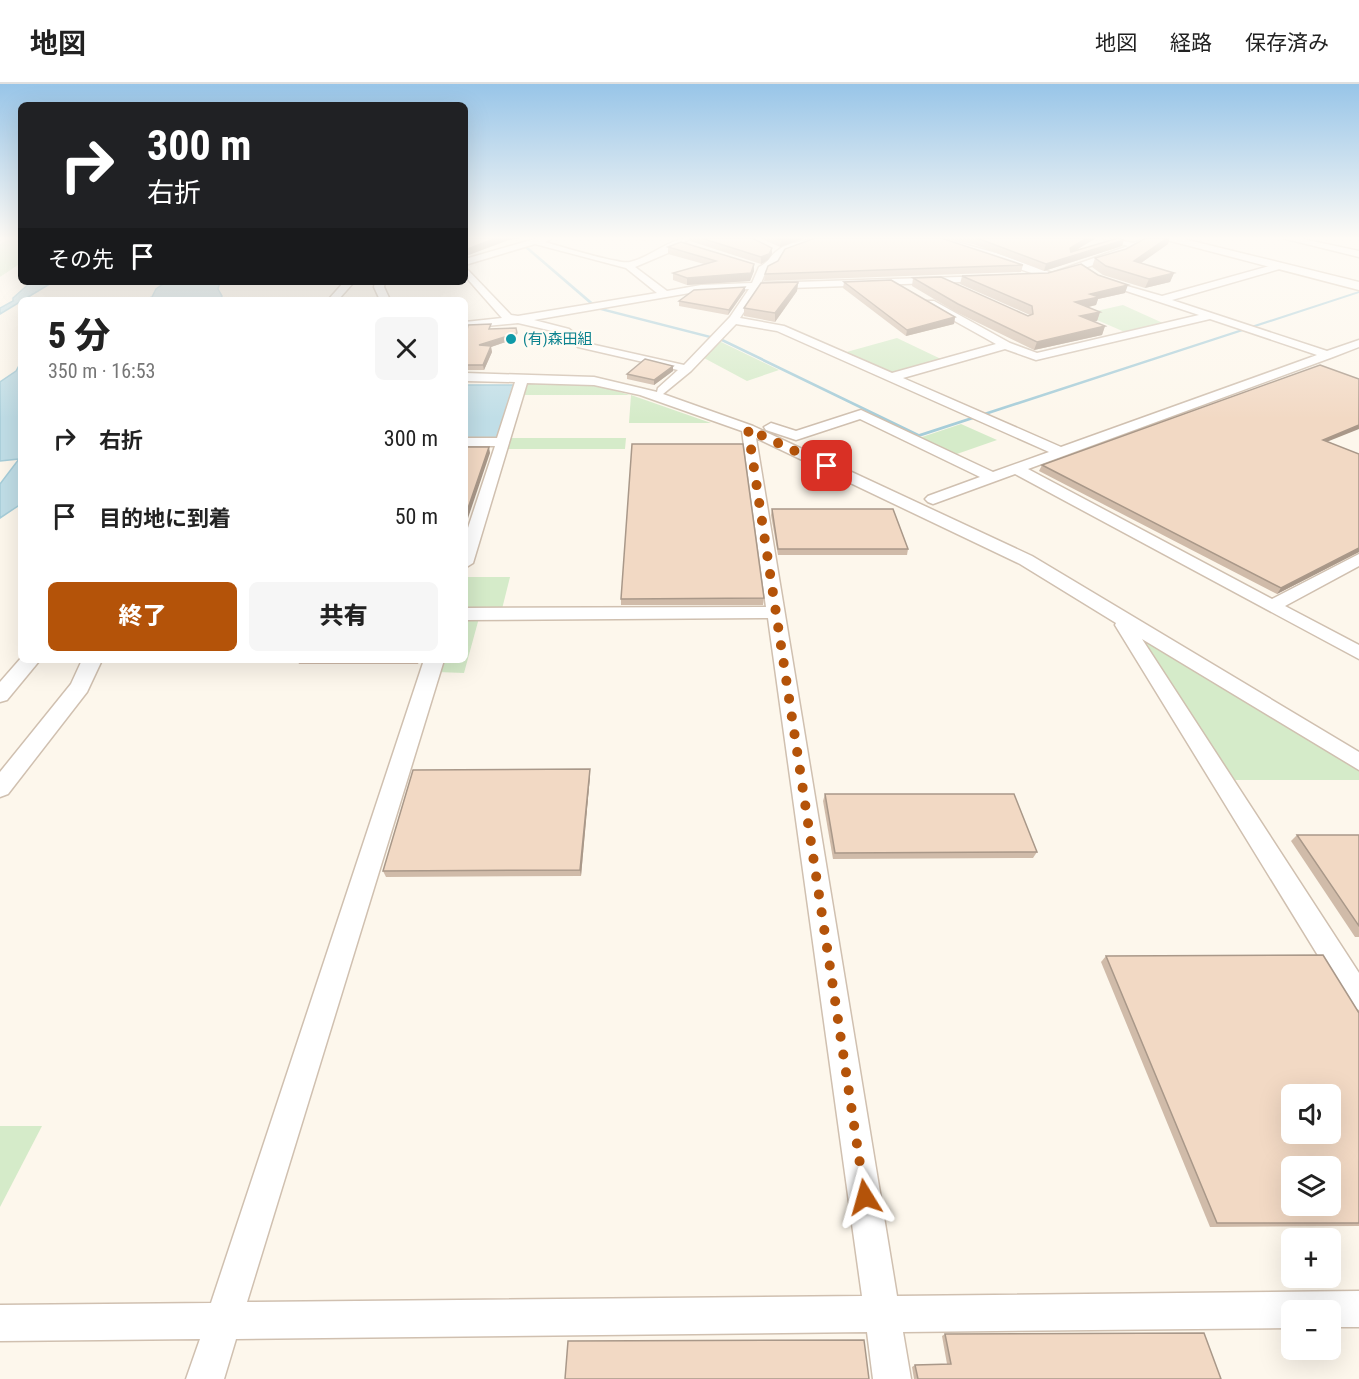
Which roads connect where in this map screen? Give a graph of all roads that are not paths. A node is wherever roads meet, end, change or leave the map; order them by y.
1 (491, 298) edge
2 (632, 298) edge
3 (750, 298) edge
4 (922, 298) edge
5 (1155, 298) edge
6 (1166, 298) edge
7 (1160, 300) junction
8 (978, 313) edge
9 (1209, 316) junction
10 (956, 318) junction
11 (511, 320) junction
12 (732, 320) junction
13 (468, 325) edge
14 (1359, 343) edge
15 (1006, 345) junction
16 (1329, 355) junction
17 (1311, 362) junction
18 (687, 369) junction
19 (1330, 369) edge
20 (468, 377) edge
21 (523, 377) junction
22 (892, 377) junction
23 (594, 381) junction
24 (662, 391) junction
25 (748, 429) junction
26 (468, 442) edge
27 (504, 442) junction
28 (1064, 453) junction
29 (1017, 469) junction
30 (992, 477) junction
31 (933, 499) dead end
32 (468, 554) edge
33 (1359, 559) edge
34 (1272, 606) junction
35 (777, 612) junction
36 (468, 614) edge
37 (1120, 618) junction
38 (1359, 653) edge
39 (27, 663) edge
40 (91, 663) edge
41 (433, 663) edge
42 (0, 695) edge
43 (1359, 762) edge
44 (0, 788) edge
45 (1359, 997) edge
46 (1359, 1309) edge
47 (882, 1315) junction
48 (223, 1321) junction
49 (0, 1323) edge
50 (205, 1379) edge
51 (892, 1379) edge

1 - 11 street
2 - 11 street
3 - 12 street
4 - 10 street
5 - 7 street
6 - 7 street
7 - 9 street
8 - 10 street
9 - 15 street
9 - 16 street
10 - 15 street
11 - 13 street
11 - 18 street
12 - 18 street
12 - 22 street
14 - 16 street
15 - 22 street
16 - 17 street
17 - 19 street
17 - 28 street
18 - 24 street
20 - 21 street
21 - 23 street
21 - 27 street
22 - 28 street
23 - 24 street
23 - 25 street
24 - 30 street
25 - 35 street
25 - 37 street
26 - 27 street
27 - 32 street
28 - 29 street
29 - 30 street
29 - 34 street
30 - 31 street
33 - 34 street
34 - 38 street
35 - 36 street
35 - 47 street
37 - 43 street
37 - 45 street
39 - 42 street
40 - 44 street
41 - 48 street
46 - 47 street
47 - 48 street
47 - 51 street
48 - 49 street
48 - 50 street

